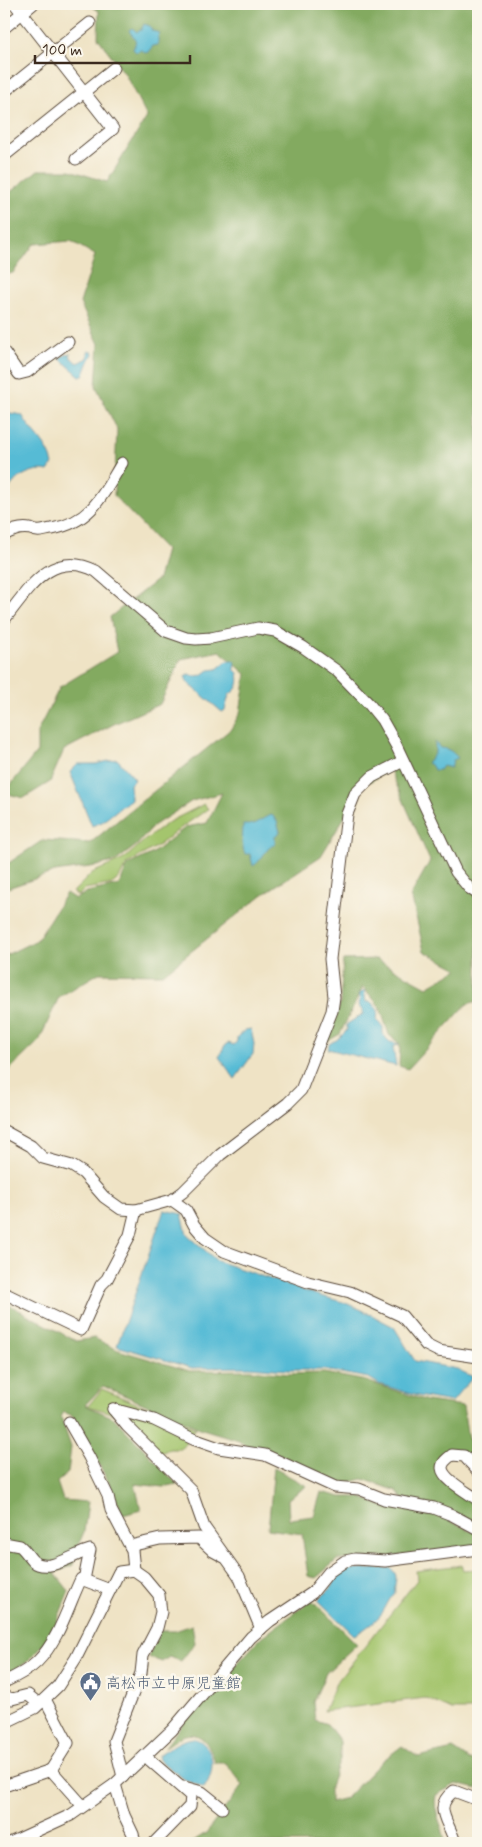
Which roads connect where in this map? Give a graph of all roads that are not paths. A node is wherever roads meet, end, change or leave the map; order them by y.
1 (33, 4) edge
2 (18, 8) edge
3 (90, 23) dead end
4 (4, 28) edge
5 (53, 52) junction
6 (114, 68) dead end
7 (4, 92) edge
8 (84, 92) junction
9 (4, 156) edge
10 (76, 159) dead end
11 (68, 342) dead end
12 (4, 352) edge
13 (122, 463) dead end
14 (4, 535) edge
15 (8, 606) edge
16 (4, 620) edge
17 (404, 761) junction
18 (478, 894) edge
19 (4, 1131) edge
20 (172, 1200) junction
21 (136, 1210) junction
22 (4, 1293) edge
23 (478, 1357) edge
24 (70, 1422) dead end
25 (478, 1471) edge
26 (478, 1500) edge
27 (478, 1529) edge
28 (4, 1543) edge
29 (130, 1546) junction
30 (478, 1549) edge
31 (228, 1559) junction
32 (134, 1570) junction
33 (84, 1580) junction
34 (110, 1590) junction
35 (261, 1629) junction
36 (4, 1682) edge
37 (4, 1696) edge
38 (42, 1702) junction
39 (4, 1723) edge
40 (145, 1756) junction
41 (51, 1770) junction
42 (119, 1780) junction
43 (4, 1786) edge
44 (184, 1787) junction
45 (478, 1800) edge
46 (84, 1806) junction
47 (222, 1808) dead end
48 (10, 1843) edge
49 (135, 1843) edge
50 (154, 1843) edge
51 (455, 1843) edge

1 - 2 street
2 - 4 street
2 - 5 street
3 - 5 street
5 - 7 street
5 - 8 street
6 - 8 street
8 - 9 street
8 - 10 street
11 - 12 street
13 - 14 street
15 - 16 street
15 - 17 street
17 - 18 street
17 - 20 street
19 - 21 street
20 - 21 street
20 - 23 street
21 - 22 street
24 - 29 street
25 - 26 street
27 - 31 street
28 - 33 street
29 - 31 street
29 - 32 street
30 - 35 street
31 - 35 street
32 - 34 street
32 - 42 street
33 - 34 street
33 - 36 street
34 - 38 street
35 - 40 street
37 - 38 street
38 - 39 street
38 - 41 street
40 - 42 street
40 - 44 street
41 - 43 street
41 - 46 street
42 - 46 street
42 - 49 street
44 - 47 street
44 - 50 street
45 - 51 street
46 - 48 street

